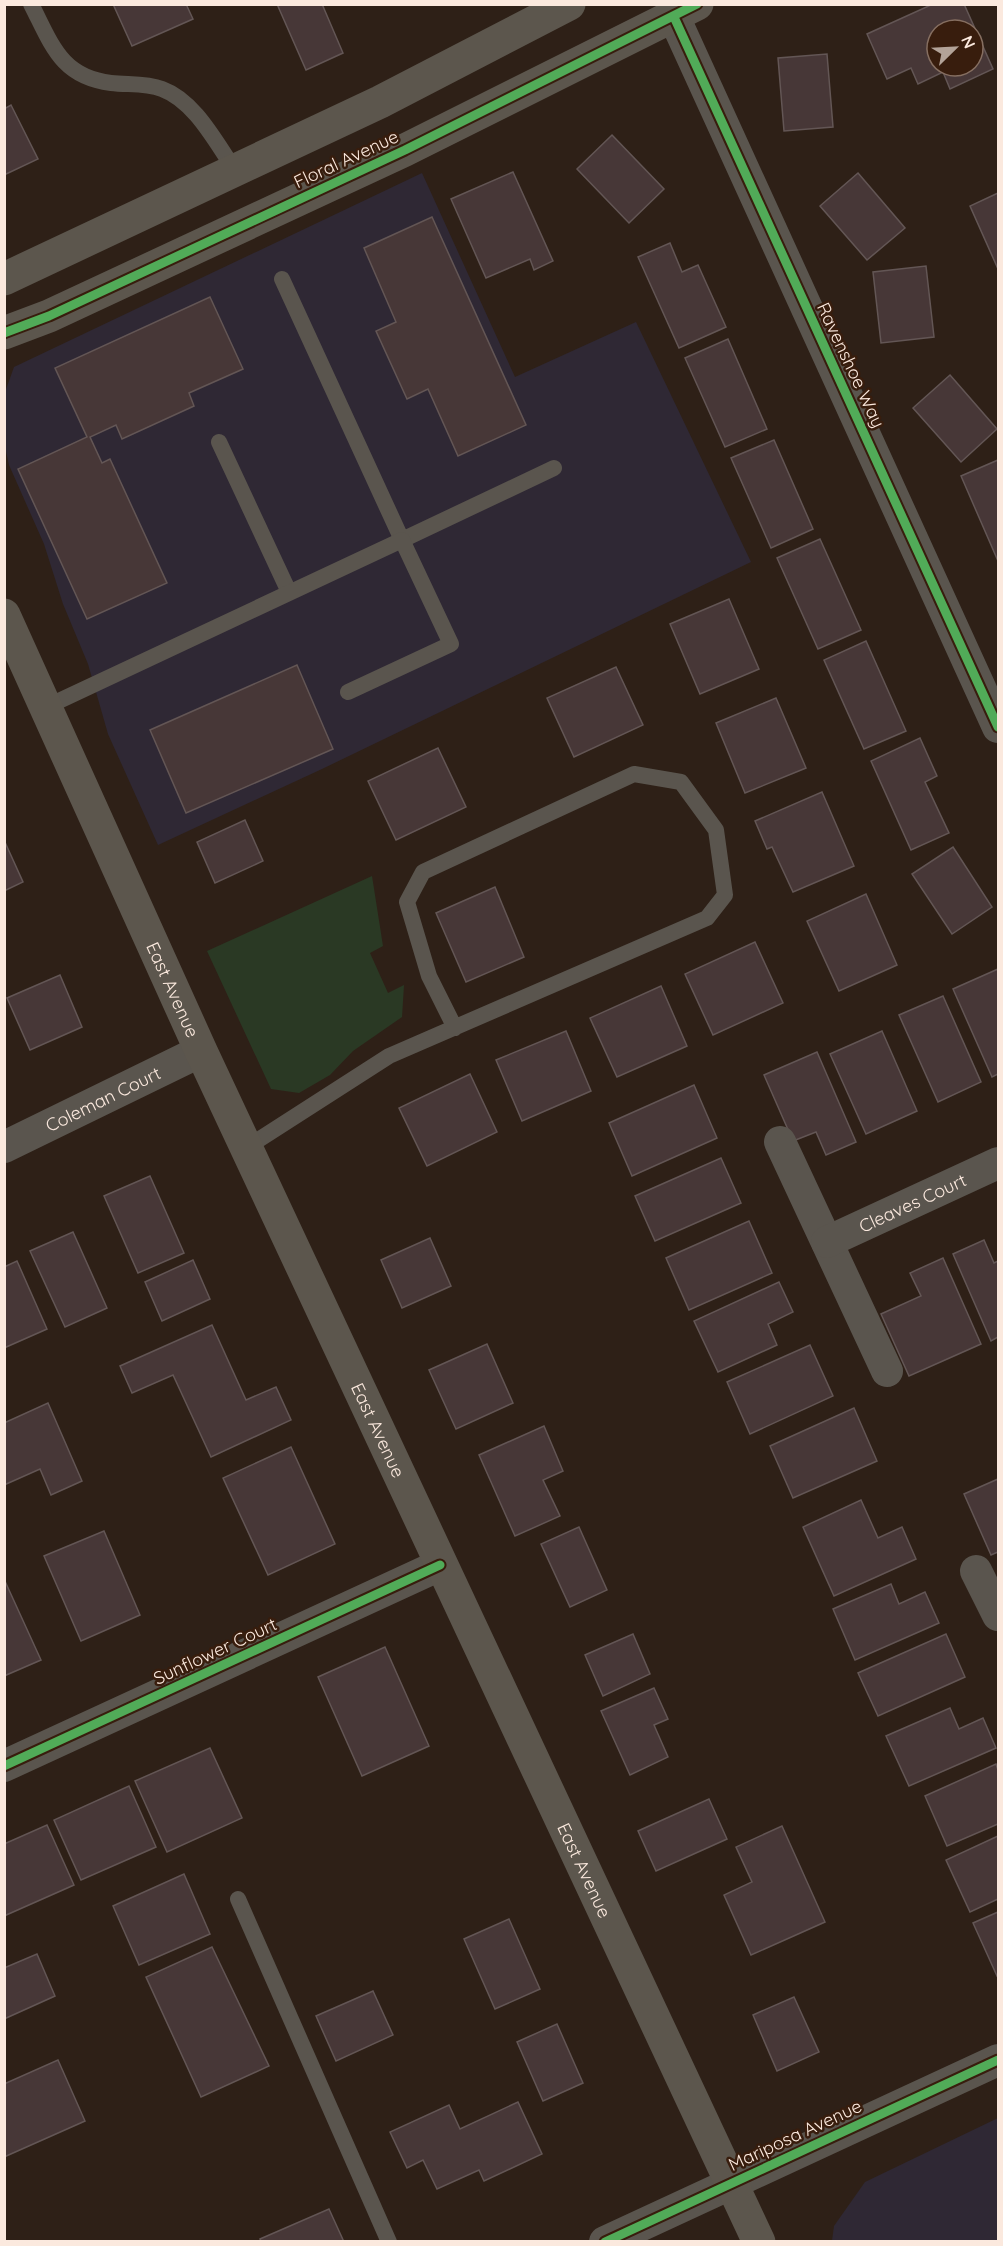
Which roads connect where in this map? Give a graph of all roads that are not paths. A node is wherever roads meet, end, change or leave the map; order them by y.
1 (31, 4) edge
2 (569, 4) edge
3 (685, 10) edge
4 (235, 170) junction
5 (4, 279) edge
6 (282, 279) dead end
7 (49, 316) junction
8 (4, 333) edge
9 (4, 356) edge
10 (219, 442) dead end
11 (554, 468) dead end
12 (402, 540) junction
13 (290, 592) junction
14 (4, 615) edge
15 (348, 692) dead end
16 (46, 707) junction
17 (999, 727) edge
18 (455, 1028) junction
19 (201, 1052) junction
20 (780, 1142) dead end
21 (4, 1147) edge
22 (246, 1148) junction
23 (999, 1163) edge
24 (827, 1242) junction
25 (887, 1371) dead end
26 (440, 1565) junction
27 (976, 1571) dead end
28 (999, 1616) edge
29 (4, 1766) edge
30 (238, 1899) dead end
31 (999, 2061) edge
32 (731, 2182) junction
33 (389, 2241) edge
34 (605, 2241) edge
35 (759, 2241) edge

1 - 4 lane
2 - 4 main road, Floral Avenue
3 - 7 main road, Floral Avenue
3 - 17 street, Ravenshoe Way
4 - 5 main road, Floral Avenue
6 - 12 lane
7 - 8 main road, Floral Avenue
7 - 9 main road
10 - 13 lane
11 - 12 lane
12 - 13 lane
12 - 15 lane
13 - 16 lane
14 - 16 main road, East Avenue
16 - 19 main road, East Avenue
18 - 18 lane
18 - 22 lane
19 - 21 street, Coleman Court
19 - 22 main road, East Avenue
20 - 24 street
22 - 26 main road, East Avenue
23 - 24 street, Cleaves Court
24 - 25 street
26 - 29 street, Sunflower Court
26 - 32 main road, East Avenue
27 - 28 street
30 - 33 lane
31 - 32 street, Mariposa Avenue
32 - 34 street, Mariposa Avenue
32 - 35 main road, East Avenue

